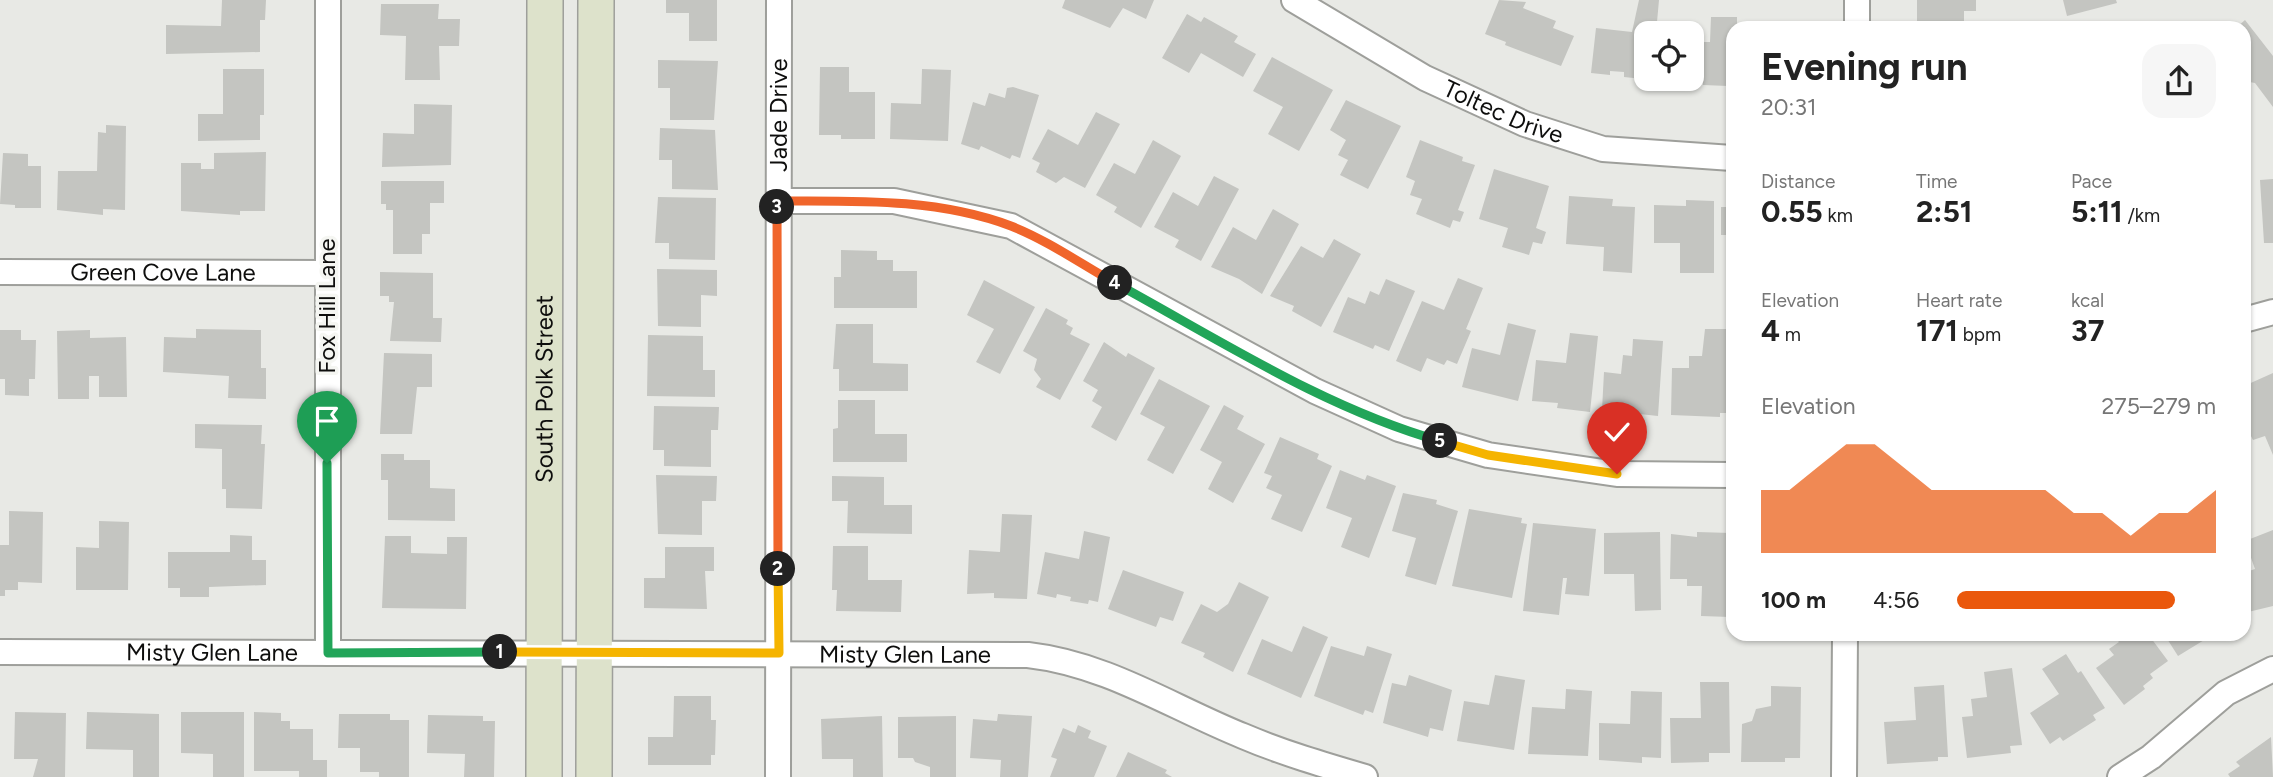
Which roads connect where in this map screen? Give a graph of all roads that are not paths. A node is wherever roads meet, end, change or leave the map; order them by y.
1 (328, 0) edge
2 (545, 0) edge
3 (596, 0) edge
4 (779, 0) edge
5 (1294, 0) edge
6 (1857, 0) edge
7 (1857, 21) edge
8 (1726, 158) edge
9 (777, 201) junction
10 (0, 272) edge
11 (327, 273) junction
12 (2273, 312) edge
13 (2251, 318) edge
14 (1726, 475) edge
15 (1845, 641) edge
16 (0, 652) edge
17 (546, 652) junction
18 (328, 653) junction
19 (595, 653) junction
20 (779, 653) junction
21 (2273, 669) edge
22 (544, 777) edge
23 (594, 777) edge
24 (778, 777) edge
25 (1365, 777) edge
26 (1844, 777) edge
27 (2120, 777) edge

1 - 11 street, Fox Hill Lane
2 - 17 main road, South Polk Street
3 - 19 main road
4 - 9 street, Jade Drive
5 - 8 street, Toltec Drive
6 - 7 street
9 - 14 street
9 - 20 street, Jade Drive
10 - 11 street, Green Cove Lane
11 - 18 street, Fox Hill Lane
12 - 13 street
15 - 26 street
16 - 18 street, Misty Glen Lane
17 - 18 street, Misty Glen Lane
17 - 19 street, Misty Glen Lane
17 - 22 main road, South Polk Street
19 - 20 street, Misty Glen Lane
19 - 23 main road
20 - 24 street, Jade Drive
20 - 25 street, Misty Glen Lane
21 - 27 street

